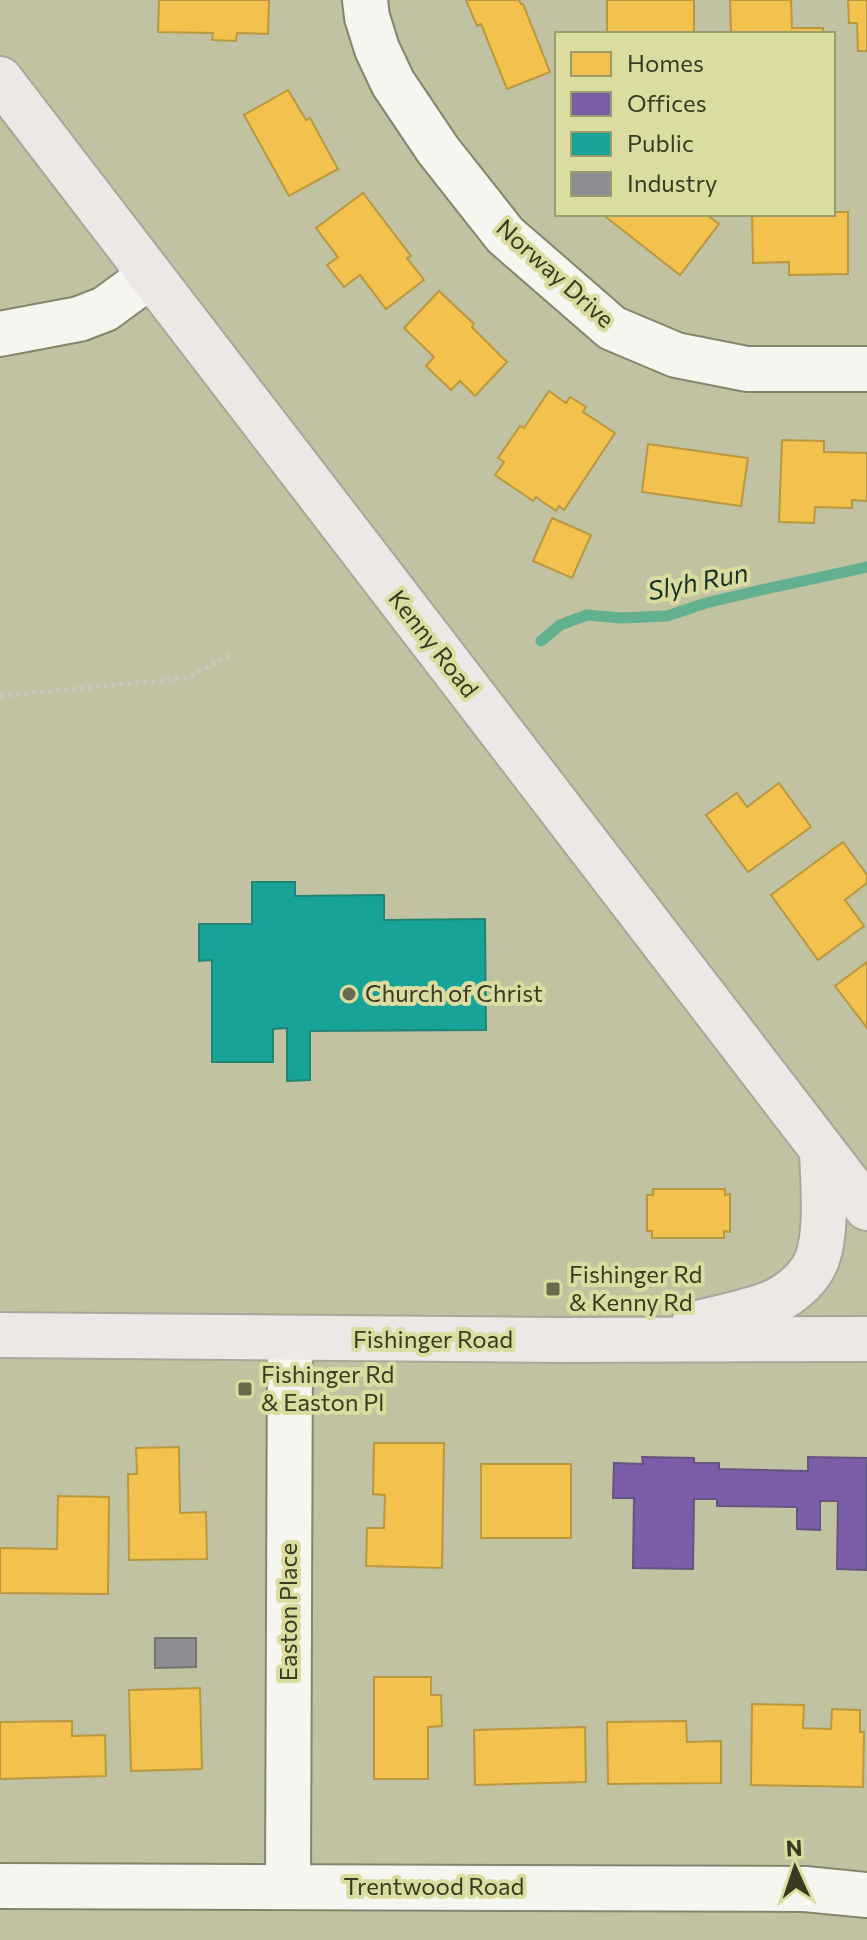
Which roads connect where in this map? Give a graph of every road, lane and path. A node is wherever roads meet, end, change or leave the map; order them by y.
1 (365, 0) edge
2 (0, 79) edge
3 (150, 276) junction
4 (0, 334) edge
5 (867, 369) edge
6 (229, 655) dead end
7 (0, 696) edge
8 (822, 1151) junction
9 (867, 1208) edge
10 (0, 1335) edge
11 (290, 1339) junction
12 (867, 1339) edge
13 (634, 1340) junction
14 (0, 1886) edge
15 (288, 1886) junction
16 (867, 1895) edge

1 - 5 street, Norway Drive
2 - 3 main road, Kenny Road
3 - 4 street
3 - 8 main road, Kenny Road
6 - 7 path
8 - 9 main road, Kenny Road
8 - 13 main road
10 - 11 main road, Fishinger Road
11 - 13 main road, Fishinger Road
11 - 15 street, Easton Place
12 - 13 main road, Fishinger Road
14 - 15 street, Trentwood Road
15 - 16 street, Trentwood Road

